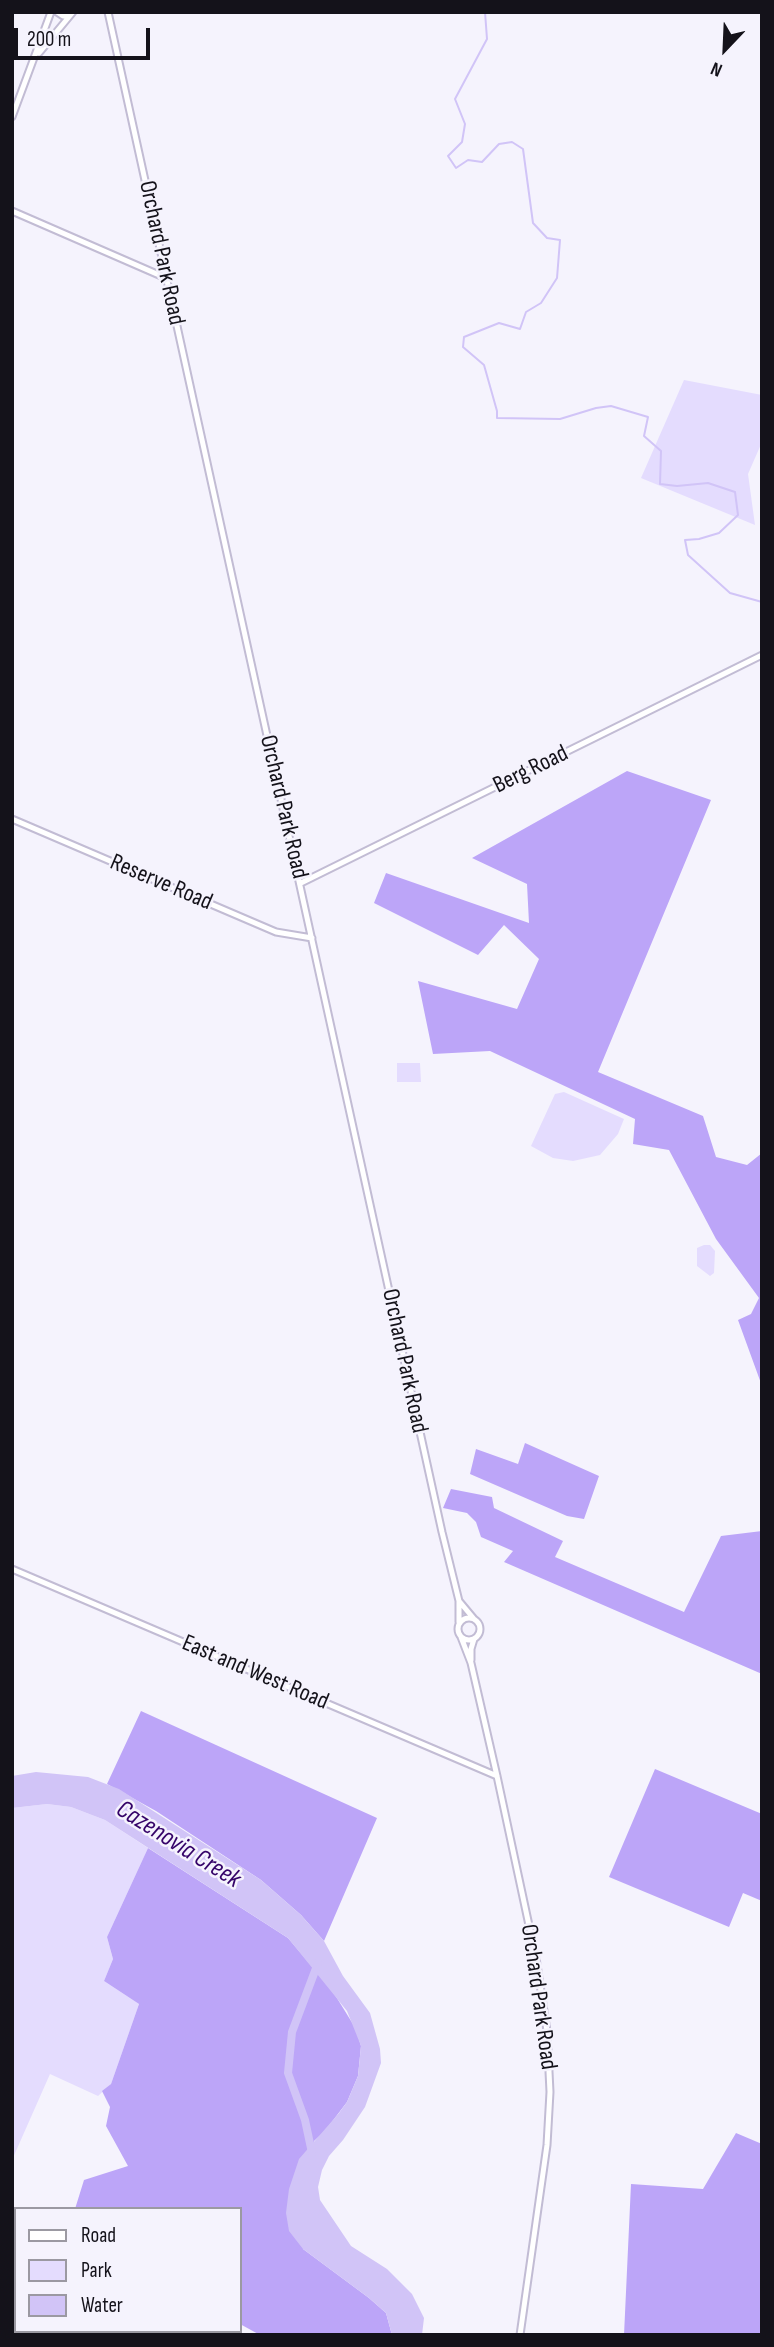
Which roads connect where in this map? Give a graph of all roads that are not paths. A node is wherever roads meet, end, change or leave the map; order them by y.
1 (51, 12) edge
2 (57, 12) edge
3 (72, 13) edge
4 (107, 14) edge
5 (35, 59) junction
6 (12, 117) edge
7 (12, 211) edge
8 (166, 278) junction
9 (762, 655) edge
10 (12, 820) edge
11 (301, 883) junction
12 (312, 938) junction
13 (12, 1569) edge
14 (459, 1601) junction
15 (474, 1619) junction
16 (459, 1622) junction
17 (461, 1637) junction
18 (475, 1638) junction
19 (471, 1663) junction
20 (497, 1776) junction
21 (520, 2335) edge

1 - 5 main road
2 - 3 main road
3 - 5 main road
4 - 8 main road, Orchard Park Road
5 - 6 main road
7 - 8 main road
8 - 11 main road, Orchard Park Road
9 - 11 main road, Berg Road
10 - 12 main road, Reserve Road
11 - 12 main road, Orchard Park Road
12 - 14 main road, Orchard Park Road
13 - 20 main road, East and West Road
14 - 15 main road, Orchard Park Road
14 - 16 main road, Orchard Park Road
15 - 16 main road
15 - 18 main road
16 - 17 main road
17 - 18 main road
17 - 19 main road, Orchard Park Road
18 - 19 main road, Orchard Park Road
19 - 20 main road, Orchard Park Road
20 - 21 main road, Orchard Park Road

